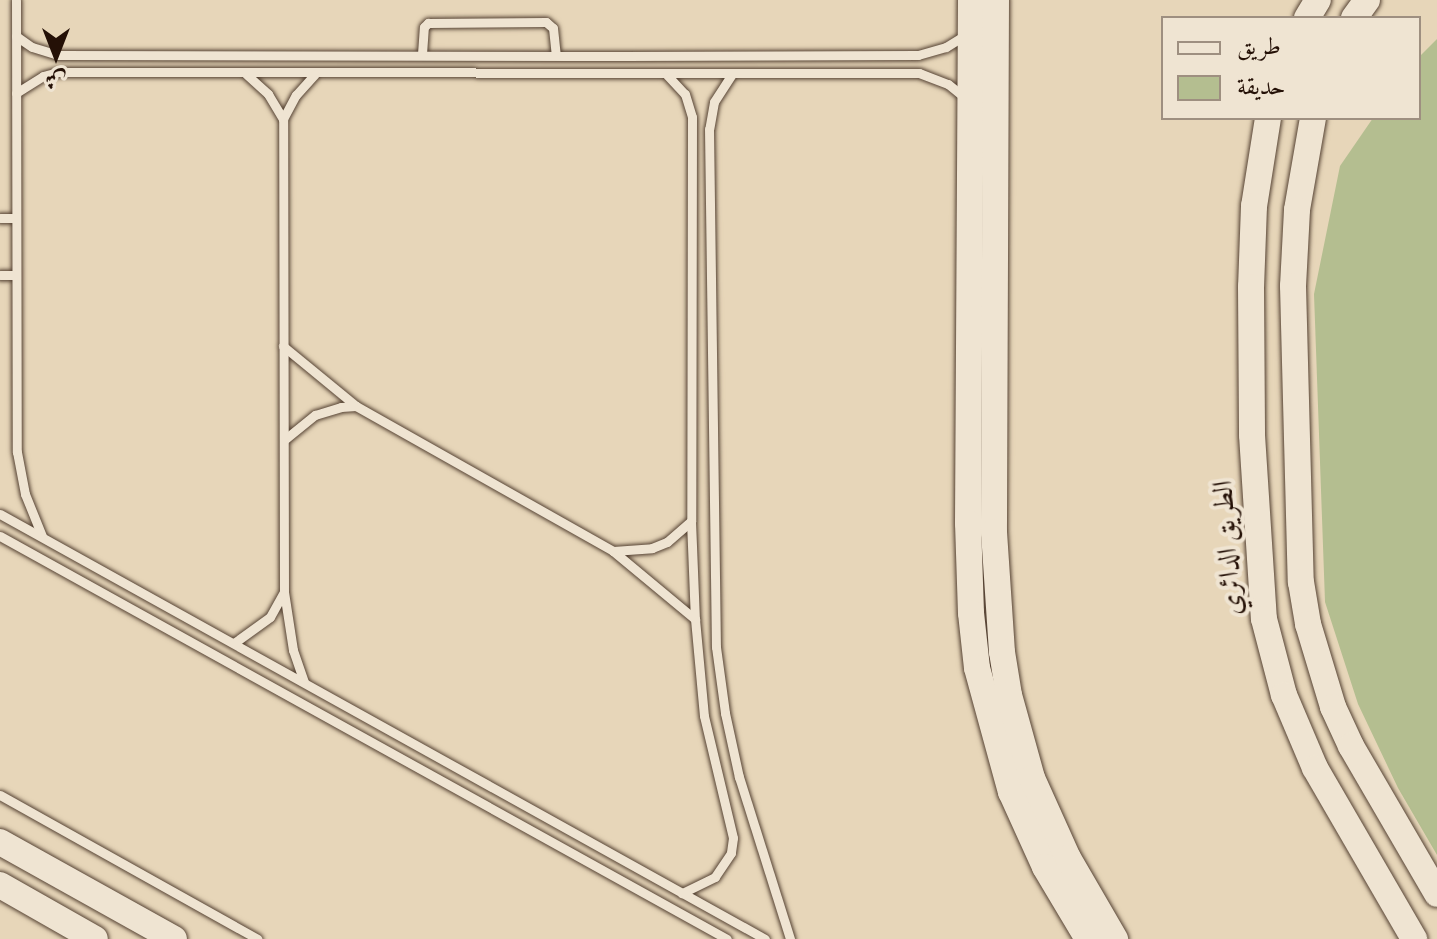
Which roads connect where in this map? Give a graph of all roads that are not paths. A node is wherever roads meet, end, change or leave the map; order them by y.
1 (16, 0) edge
2 (971, 0) edge
3 (996, 0) edge
4 (971, 30) junction
5 (16, 36) junction
6 (239, 54) junction
7 (422, 54) junction
8 (556, 55) junction
9 (625, 56) junction
10 (242, 74) junction
11 (315, 74) junction
12 (625, 74) junction
13 (732, 74) junction
14 (667, 75) junction
15 (16, 93) junction
16 (970, 105) junction
17 (283, 119) junction
18 (1268, 120) edge
19 (1313, 120) edge
20 (1259, 166) junction
21 (1302, 172) junction
22 (0, 218) edge
23 (16, 218) junction
24 (994, 223) junction
25 (967, 224) junction
26 (0, 275) edge
27 (16, 275) junction
28 (283, 346) junction
29 (356, 406) junction
30 (1252, 435) junction
31 (1295, 435) junction
32 (284, 440) junction
33 (0, 514) edge
34 (691, 521) junction
35 (0, 536) edge
36 (42, 536) junction
37 (613, 551) junction
38 (284, 592) junction
39 (695, 619) junction
40 (234, 643) junction
41 (304, 682) junction
42 (0, 795) edge
43 (529, 808) junction
44 (518, 824) junction
45 (0, 842) edge
46 (0, 885) edge
47 (682, 893) junction
48 (1437, 894) edge
49 (95, 939) edge
50 (174, 939) edge
51 (258, 939) edge
52 (727, 939) edge
53 (765, 939) edge
54 (790, 939) edge
55 (1088, 939) edge
56 (1115, 939) edge
57 (1414, 939) edge

1 - 5 lane
2 - 4 main road
3 - 24 main road
4 - 9 lane
4 - 16 main road
5 - 6 lane
5 - 15 lane
6 - 7 lane
6 - 10 lane
7 - 8 lane
7 - 8 lane
8 - 9 lane
9 - 12 lane
10 - 11 lane
10 - 15 lane
10 - 17 lane
11 - 12 lane
11 - 17 lane
12 - 14 lane
13 - 14 lane
13 - 16 lane
13 - 54 lane
14 - 34 lane
15 - 23 lane
16 - 25 main road
17 - 28 lane
18 - 20 main road, الطريق الدائري
19 - 21 main road
20 - 21 main road
20 - 30 main road, الطريق الدائري
21 - 31 main road
22 - 23 lane
23 - 27 lane
24 - 25 main road
24 - 56 main road
25 - 55 main road
26 - 27 lane
27 - 36 lane
28 - 29 lane
28 - 32 lane
29 - 32 lane
29 - 37 lane
30 - 31 main road
30 - 57 main road, الطريق الدائري
31 - 48 main road
32 - 38 lane
33 - 36 lane
34 - 37 lane
34 - 39 lane
35 - 44 lane
36 - 40 lane
37 - 39 lane
38 - 40 lane
38 - 41 lane
39 - 47 lane
40 - 41 lane
41 - 43 lane
42 - 51 lane
43 - 44 lane
43 - 47 lane
44 - 52 lane
45 - 50 main road
46 - 49 main road
47 - 53 lane

